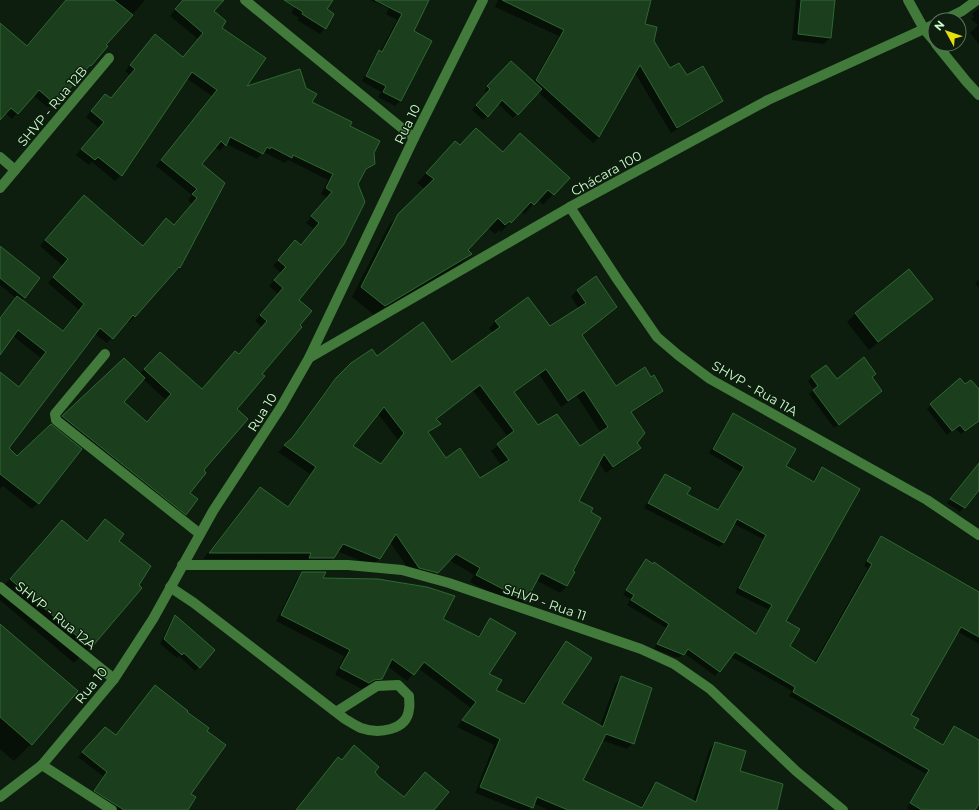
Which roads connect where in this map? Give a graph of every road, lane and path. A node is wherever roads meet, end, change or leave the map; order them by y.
1 (245, 0) edge
2 (483, 0) edge
3 (908, 0) edge
4 (977, 0) edge
5 (962, 12) edge
6 (927, 28) edge
7 (924, 29) junction
8 (927, 32) edge
9 (943, 52) edge
10 (109, 58) dead end
11 (979, 95) edge
12 (414, 138) junction
13 (0, 157) edge
14 (15, 170) junction
15 (0, 188) edge
16 (570, 207) junction
17 (105, 354) dead end
18 (309, 358) junction
19 (200, 534) junction
20 (979, 535) edge
21 (182, 565) junction
22 (0, 587) edge
23 (170, 587) junction
24 (114, 679) junction
25 (336, 712) junction
26 (42, 765) junction
27 (0, 797) edge
28 (112, 810) edge
29 (843, 810) edge

1 - 12 street
2 - 12 street, Rua 10
3 - 7 street
4 - 5 street
6 - 7 street, Chácara 100
7 - 8 street
7 - 16 street, Chácara 100
9 - 11 street
10 - 14 street, SHVP - Rua 12B
12 - 18 street, Rua 10
13 - 14 street
14 - 15 street, SHVP - Rua 12B
16 - 18 street, Chácara 100
16 - 20 street, SHVP - Rua 11A
17 - 19 street
18 - 19 street, Rua 10
19 - 21 street, Rua 10
21 - 23 street, Rua 10
21 - 29 street, SHVP - Rua 11
22 - 24 street, SHVP - Rua 12A
23 - 24 street, Rua 10
23 - 25 street
24 - 26 street, Rua 10
25 - 25 street
26 - 27 street, Rua 10
26 - 28 street

